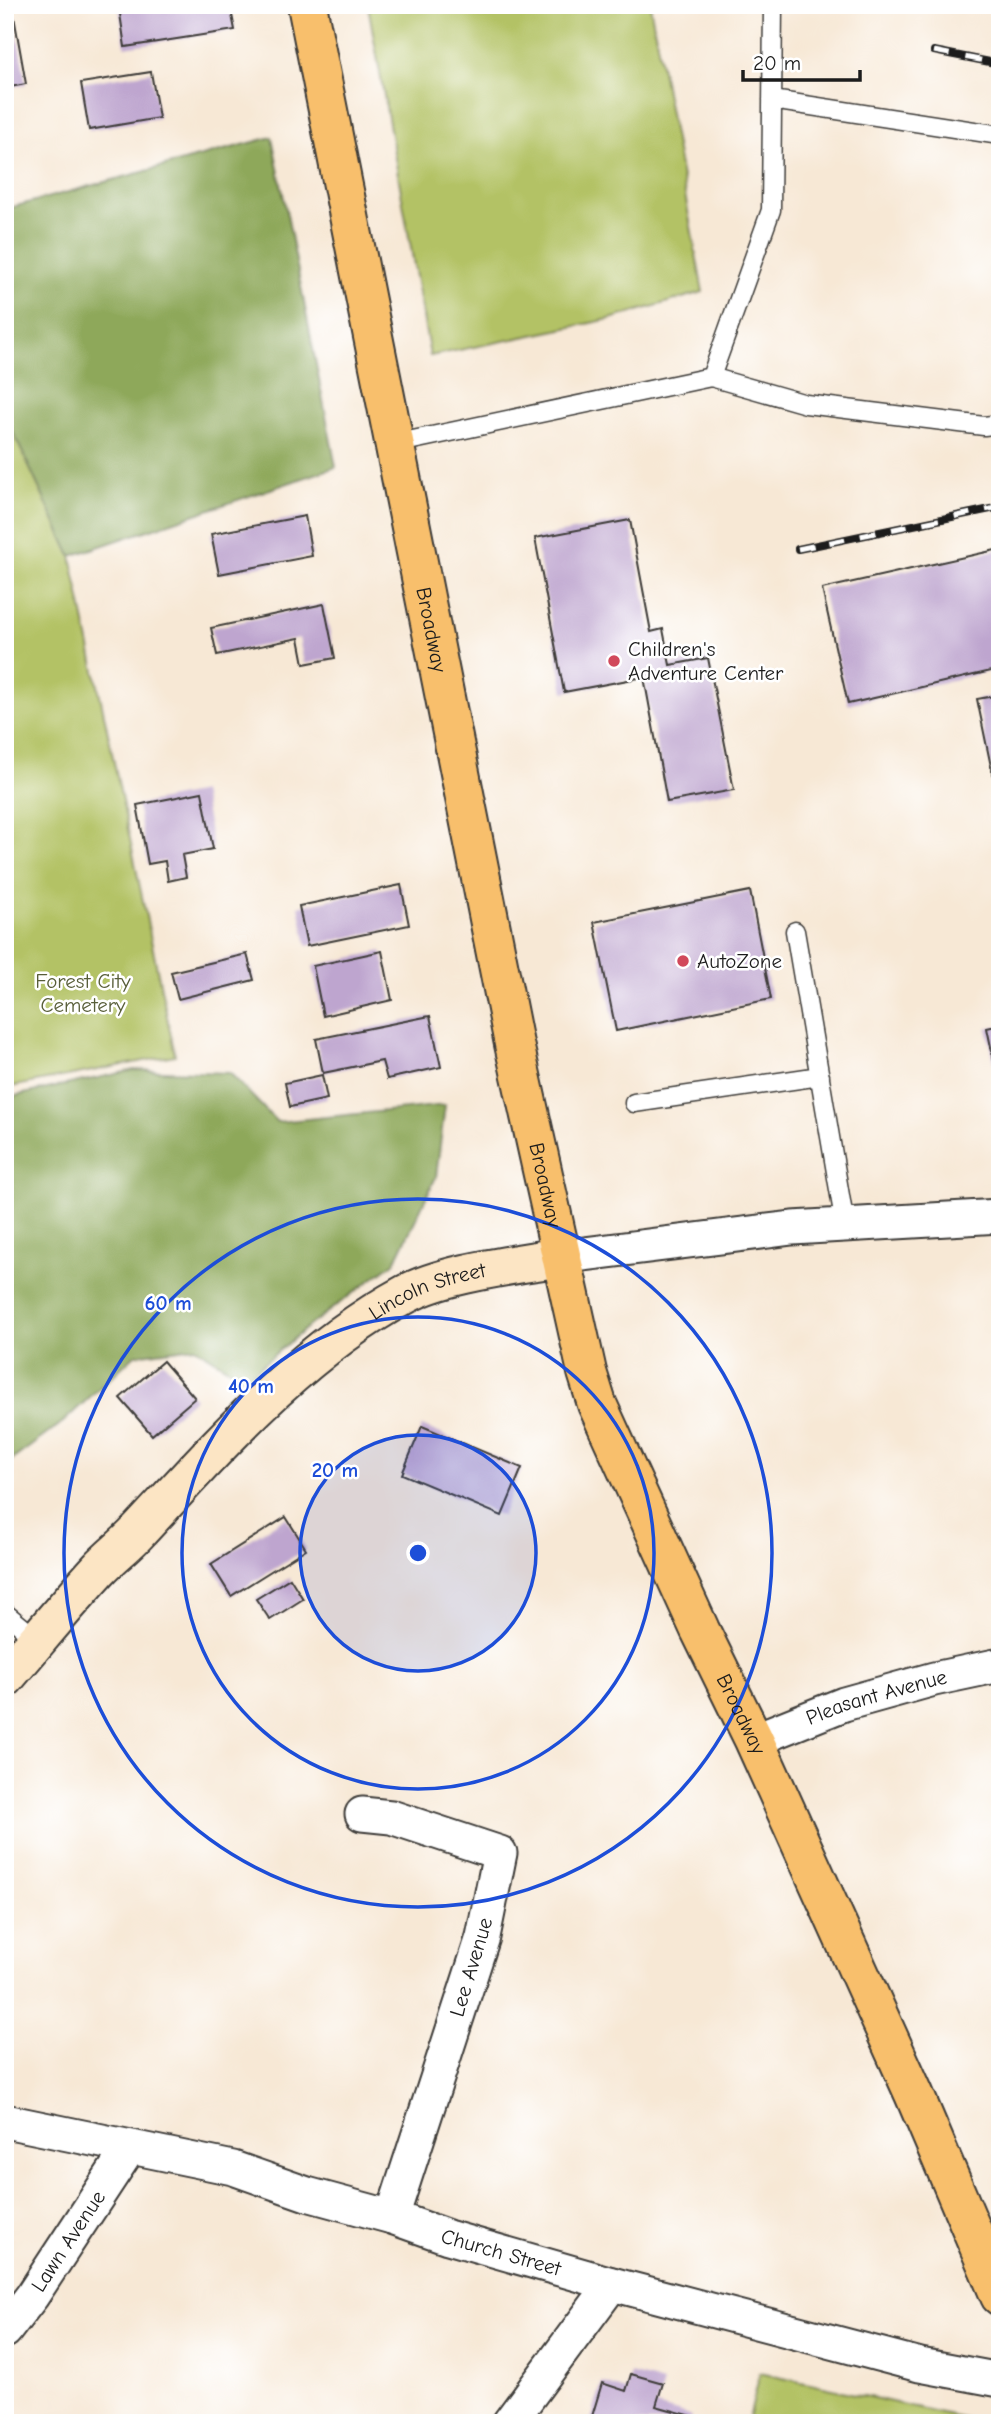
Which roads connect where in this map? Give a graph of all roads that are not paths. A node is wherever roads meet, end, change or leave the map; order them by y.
1 (307, 5) edge
2 (773, 5) edge
3 (772, 100) junction
4 (1000, 135) edge
5 (711, 377) junction
6 (1000, 424) edge
7 (394, 444) junction
8 (795, 931) dead end
9 (820, 1076) junction
10 (634, 1103) dead end
11 (1000, 1216) edge
12 (845, 1225) junction
13 (560, 1257) junction
14 (5, 1612) edge
15 (38, 1640) junction
16 (1000, 1665) edge
17 (5, 1678) edge
18 (754, 1740) junction
19 (362, 1814) dead end
20 (5, 2121) edge
21 (130, 2147) junction
22 (392, 2217) junction
23 (612, 2284) junction
24 (1000, 2296) edge
25 (5, 2331) edge
26 (1000, 2380) edge
27 (509, 2423) edge

1 - 7 main road, Broadway
2 - 3 lane
3 - 4 lane
3 - 5 lane
5 - 6 lane
5 - 7 lane
7 - 13 main road, Broadway
8 - 9 lane
9 - 10 lane
9 - 12 lane
11 - 12 street, Lincoln Street
12 - 13 street, Lincoln Street
13 - 15 main road, Lincoln Street
13 - 18 main road, Broadway
14 - 15 lane
15 - 17 main road, Lincoln Street
16 - 18 street, Pleasant Avenue
18 - 24 main road, Broadway
19 - 22 street, Lee Avenue
20 - 21 street, Church Street
21 - 22 street, Church Street
21 - 25 street, Lawn Avenue
22 - 23 street, Church Street
23 - 26 street, Church Street
23 - 27 street

